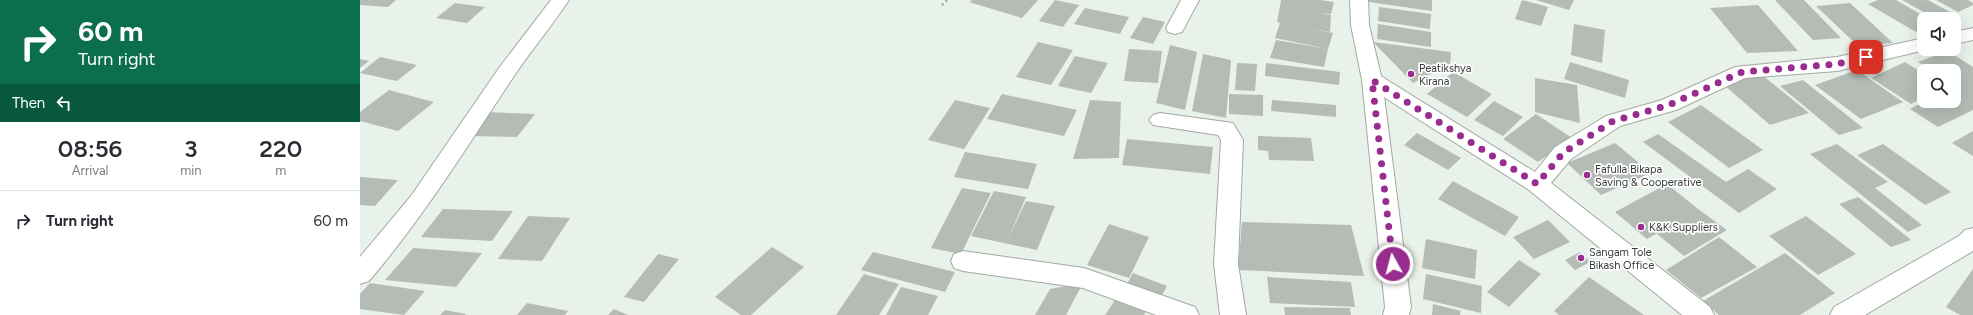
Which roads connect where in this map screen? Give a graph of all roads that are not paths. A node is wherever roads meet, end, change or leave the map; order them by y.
1 (560, 0) edge
2 (1190, 0) edge
3 (1359, 0) edge
4 (1175, 28) dead end
5 (1973, 34) edge
6 (1961, 37) edge
7 (1917, 46) edge
8 (1372, 80) junction
9 (1160, 120) dead end
10 (1537, 184) junction
11 (1973, 237) edge
12 (963, 261) dead end
13 (360, 274) edge
14 (1186, 315) edge
15 (1233, 315) edge
16 (1396, 315) edge
17 (1701, 315) edge
18 (1843, 315) edge

1 - 13 street
2 - 4 street
3 - 8 street
5 - 6 street
7 - 10 street
8 - 10 street
8 - 16 street
9 - 15 street
10 - 17 street
11 - 18 street
12 - 14 street

